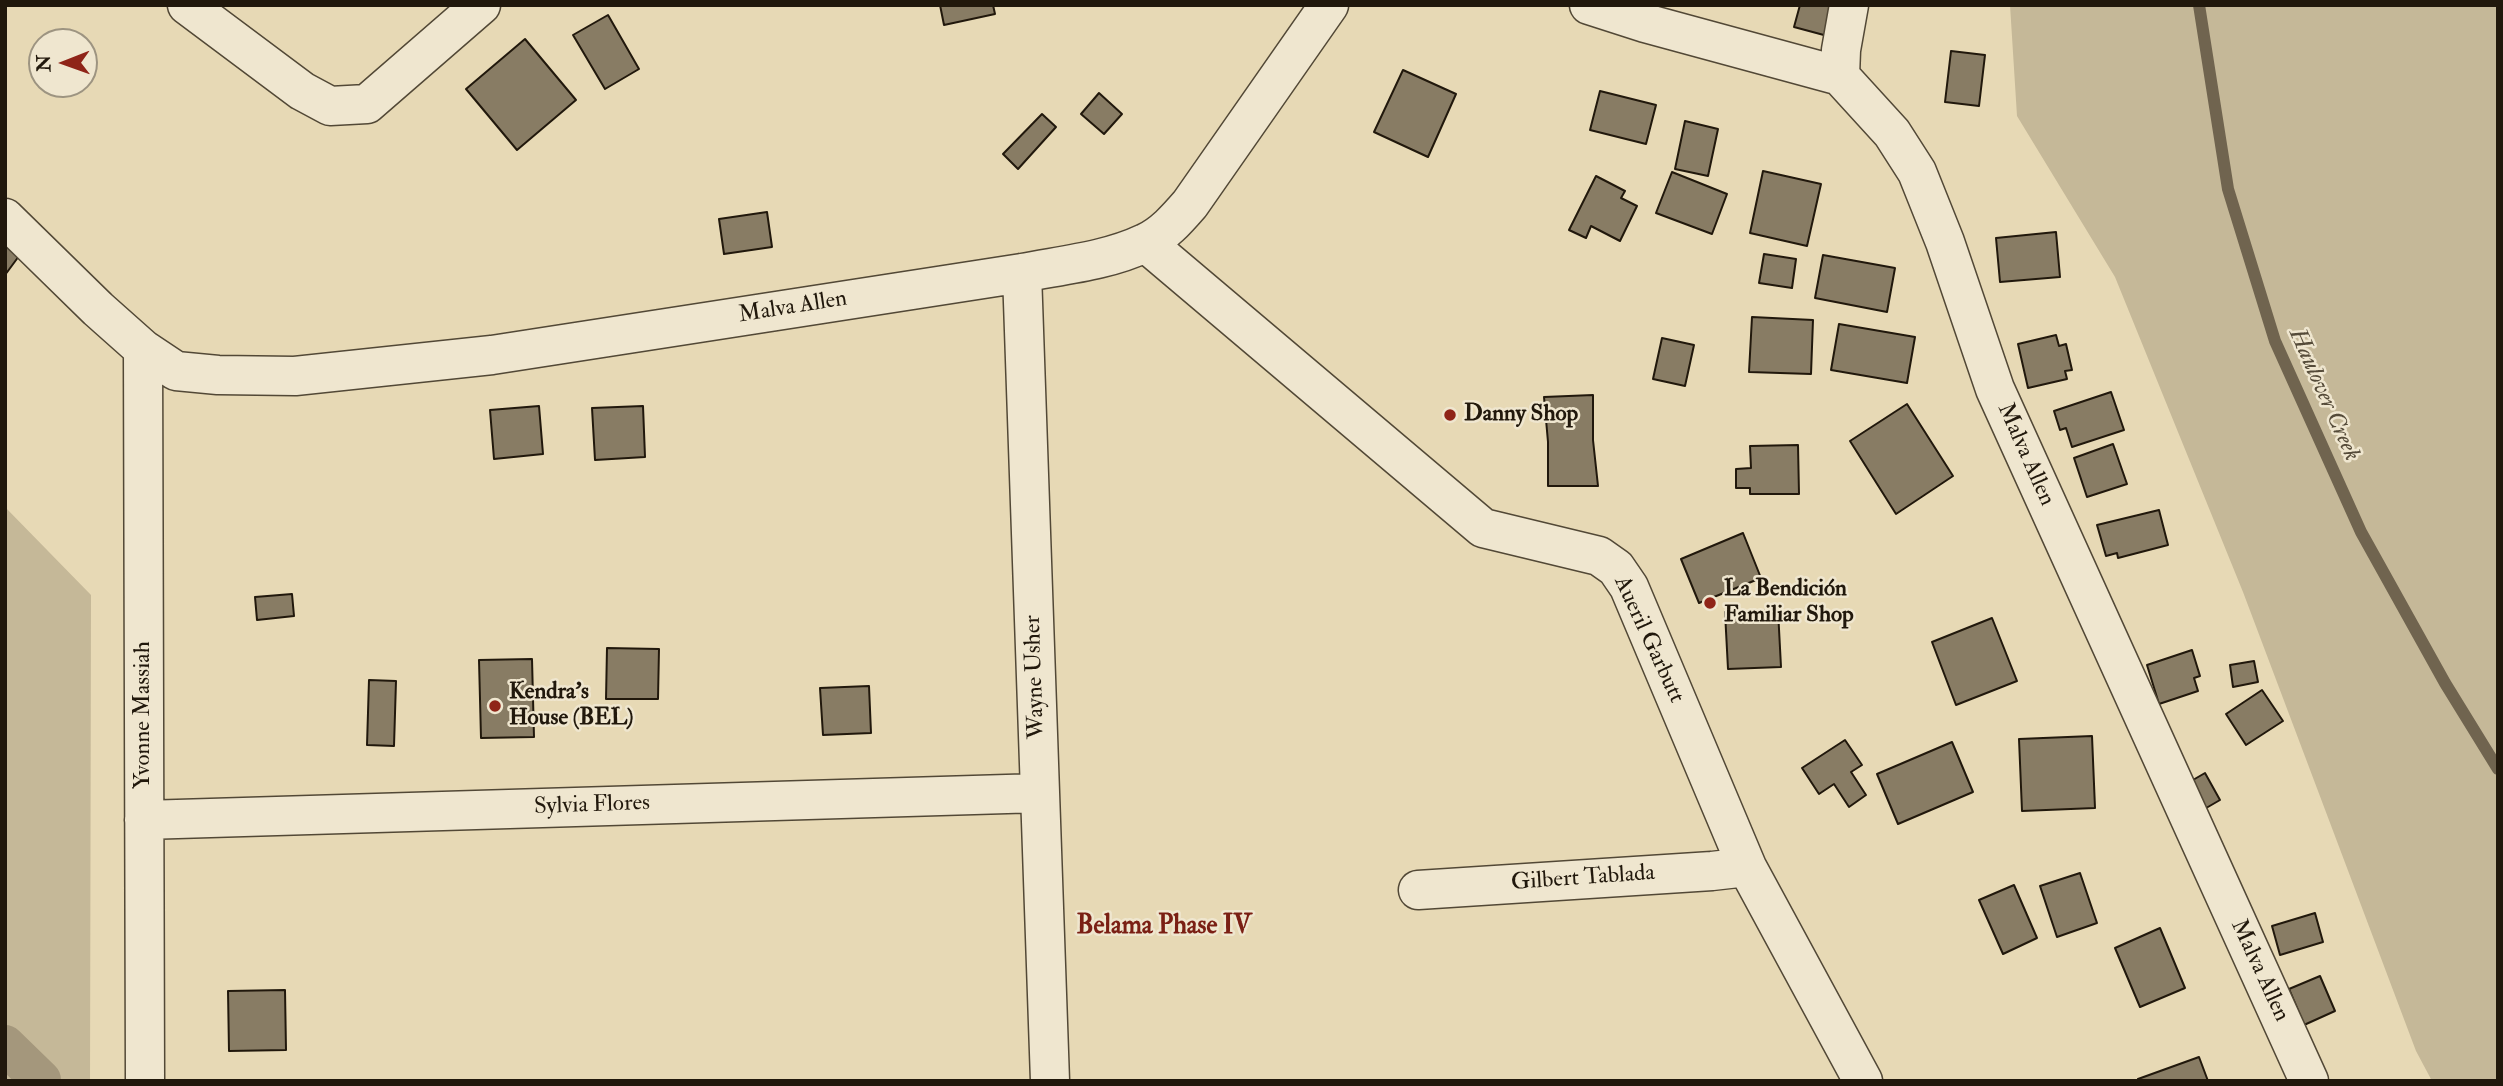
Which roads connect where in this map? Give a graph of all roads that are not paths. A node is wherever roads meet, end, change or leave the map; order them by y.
1 (187, 5) edge
2 (481, 5) edge
3 (1329, 5) edge
4 (1589, 5) edge
5 (1849, 5) edge
6 (1840, 76) junction
7 (5, 218) edge
8 (1146, 243) junction
9 (1023, 273) junction
10 (143, 349) junction
11 (1040, 793) junction
12 (144, 820) junction
13 (1747, 867) junction
14 (1418, 890) dead end
15 (145, 1081) edge
16 (1050, 1081) edge
17 (1863, 1081) edge
18 (2309, 1081) edge

1 - 2 street
3 - 8 street, Malva Allen
4 - 6 street
5 - 6 street
6 - 18 street, Malva Allen
7 - 10 street, Malva Allen
8 - 9 street, Malva Allen
8 - 13 street, Aueril Garbutt
9 - 10 street, Malva Allen
9 - 11 street, Wayne Usher
10 - 12 street, Yvonne Massiah
11 - 12 street, Sylvia Flores
11 - 16 street, Wayne Usher
12 - 15 street, Yvonne Massiah
13 - 14 street, Gilbert Tablada
13 - 17 street, Aueril Garbutt

